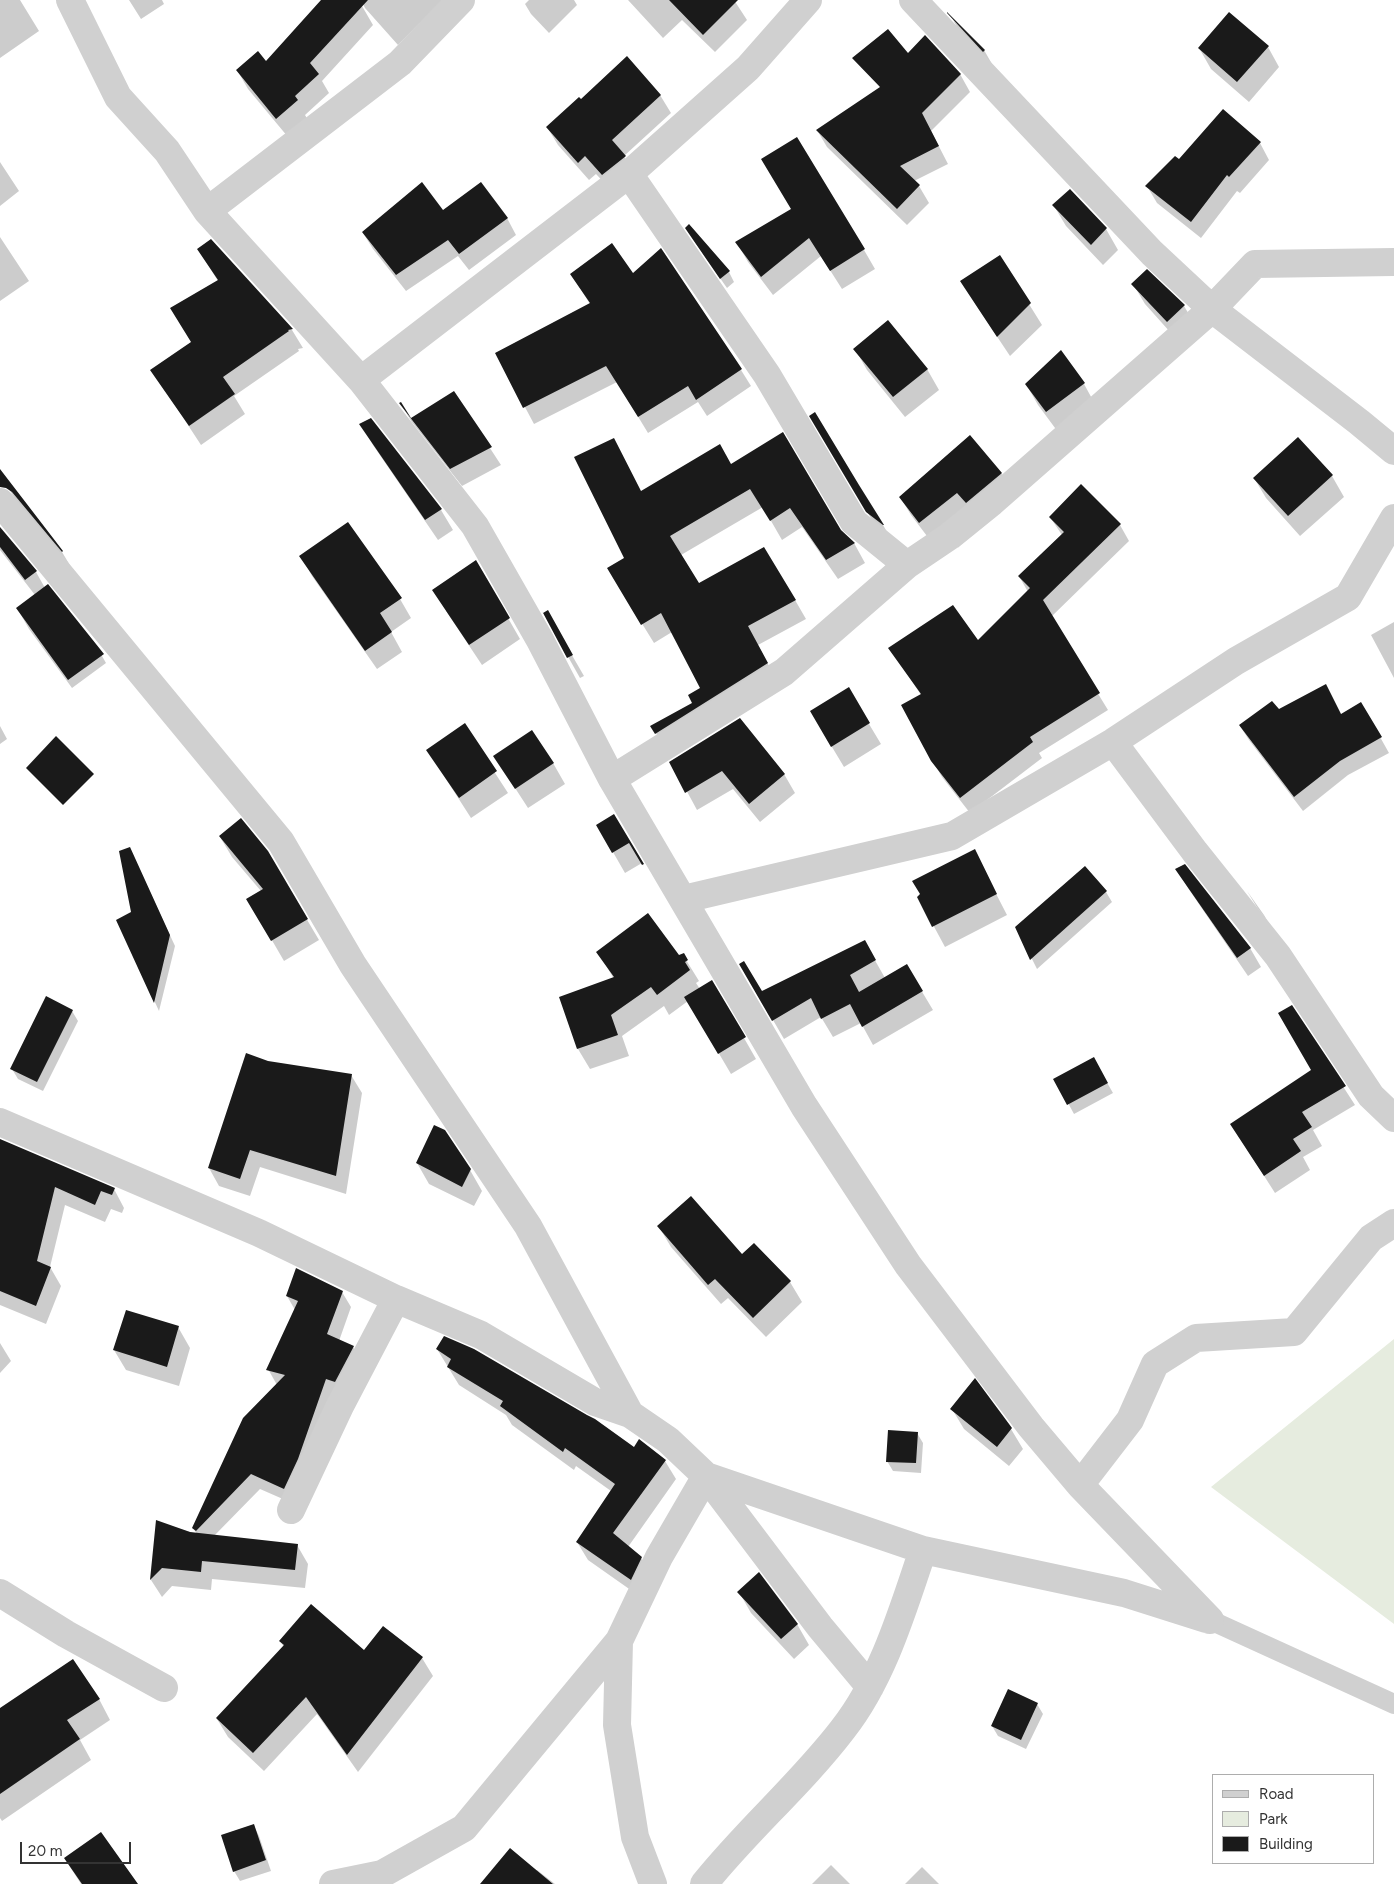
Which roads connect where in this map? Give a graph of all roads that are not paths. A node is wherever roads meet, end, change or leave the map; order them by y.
1 (70, 0) edge
2 (461, 0) edge
3 (808, 0) edge
4 (913, 0) edge
5 (629, 174) junction
6 (207, 211) junction
7 (1394, 262) edge
8 (1212, 309) junction
9 (361, 380) junction
10 (1394, 451) edge
11 (0, 502) edge
12 (1394, 518) edge
13 (907, 565) junction
14 (1113, 742) junction
15 (612, 779) junction
16 (684, 899) junction
17 (1394, 1118) edge
18 (0, 1122) edge
19 (1394, 1223) edge
20 (396, 1299) junction
21 (630, 1414) junction
22 (706, 1476) junction
23 (1080, 1484) junction
24 (291, 1510) dead end
25 (923, 1550) junction
26 (0, 1593) edge
27 (1210, 1620) junction
28 (619, 1641) junction
29 (870, 1687) junction
30 (164, 1688) dead end
31 (1394, 1704) edge
32 (333, 1884) edge
33 (653, 1884) edge
34 (704, 1884) edge

1 - 6 street
2 - 6 street
3 - 5 street
4 - 8 street
5 - 9 street
5 - 13 street
6 - 9 street
7 - 8 street
8 - 10 street
8 - 13 street
9 - 15 street
11 - 21 street
12 - 14 street
13 - 15 street
14 - 16 street
14 - 17 street
15 - 16 street
16 - 23 street
18 - 20 street
19 - 23 street
20 - 21 street
20 - 24 street
21 - 22 street
22 - 25 street
22 - 28 street
22 - 29 street
23 - 27 street
25 - 27 street
25 - 29 street
26 - 30 street
27 - 31 lane
28 - 32 street
28 - 33 street
29 - 34 street

